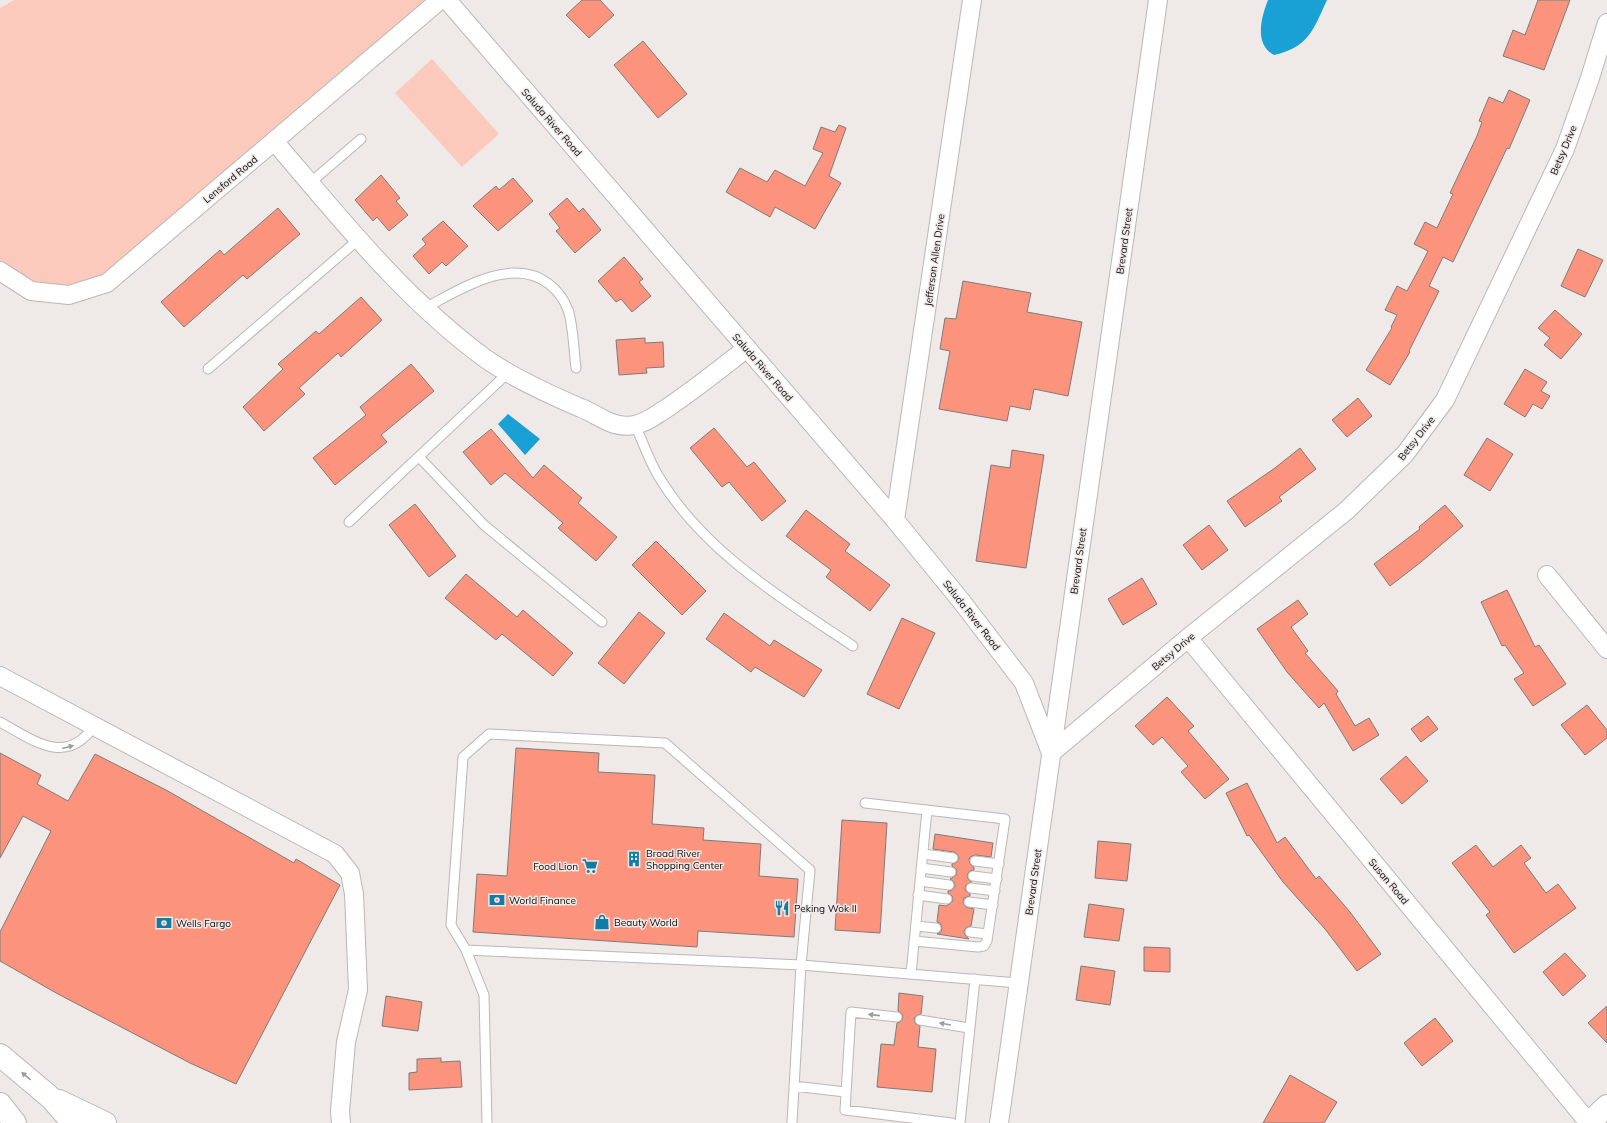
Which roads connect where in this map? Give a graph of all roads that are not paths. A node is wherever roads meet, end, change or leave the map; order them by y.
1 (440, 0) edge
2 (447, 0) edge
3 (972, 0) edge
4 (1158, 0) edge
5 (1607, 23) edge
6 (361, 140) dead end
7 (274, 141) junction
8 (310, 183) junction
9 (359, 240) junction
10 (0, 271) edge
11 (425, 308) junction
12 (747, 348) junction
13 (576, 368) dead end
14 (208, 369) dead end
15 (509, 372) junction
16 (635, 425) junction
17 (419, 457) junction
18 (895, 520) junction
19 (349, 522) dead end
20 (1547, 574) dead end
21 (602, 622) dead end
22 (1188, 638) junction
23 (853, 646) dead end
24 (1607, 649) edge
25 (0, 676) edge
26 (0, 722) edge
27 (94, 726) junction
28 (1051, 753) junction
29 (865, 803) dead end
30 (927, 810) junction
31 (922, 854) junction
32 (953, 858) dead end
33 (975, 861) dead end
34 (999, 864) junction
35 (921, 868) junction
36 (951, 872) dead end
37 (973, 876) dead end
38 (997, 879) junction
39 (920, 881) junction
40 (949, 885) dead end
41 (971, 888) dead end
42 (995, 891) junction
43 (918, 895) junction
44 (947, 899) dead end
45 (969, 902) dead end
46 (993, 905) junction
47 (916, 926) junction
48 (936, 928) dead end
49 (970, 932) dead end
50 (988, 934) junction
51 (914, 940) junction
52 (466, 950) junction
53 (801, 965) junction
54 (911, 974) junction
55 (975, 979) junction
56 (1018, 983) junction
57 (897, 1017) dead end
58 (920, 1020) dead end
59 (969, 1028) junction
60 (0, 1055) edge
61 (794, 1086) junction
62 (845, 1092) junction
63 (51, 1098) junction
64 (0, 1104) edge
65 (1607, 1106) edge
66 (15, 1123) edge
67 (73, 1123) edge
68 (104, 1123) edge
69 (342, 1123) edge
70 (487, 1123) edge
71 (792, 1123) edge
72 (952, 1123) edge
73 (960, 1123) edge
74 (999, 1123) edge
75 (1589, 1123) edge

1 - 7 street, Lensford Road
2 - 12 street, Saluda River Road
3 - 18 street, Jefferson Allen Drive
4 - 28 street, Brevard Street
5 - 22 street, Betsy Drive
6 - 8 lane
7 - 8 street
7 - 10 street, Lensford Road
8 - 9 street
9 - 11 street
9 - 14 lane
11 - 13 lane
11 - 15 street
12 - 16 street
12 - 18 street, Saluda River Road
15 - 16 street
15 - 17 lane
16 - 23 lane
17 - 19 lane
17 - 21 lane
18 - 28 street, Saluda River Road
20 - 24 street
22 - 28 street, Betsy Drive
22 - 75 street, Susan Road
25 - 27 street
26 -> 27 lane
27 - 69 street
28 - 56 street, Brevard Street
29 - 30 lane
30 - 31 lane
30 - 34 lane
31 - 32 lane
31 - 35 lane
33 - 34 lane
34 - 38 lane
35 - 36 lane
35 - 39 lane
37 - 38 lane
38 - 42 lane
39 - 40 lane
39 - 43 lane
41 - 42 lane
42 - 46 lane
43 - 44 lane
43 - 47 lane
45 - 46 lane
46 - 50 lane
47 - 48 lane
47 - 51 lane
49 - 50 lane
50 - 51 lane
51 - 54 lane
52 - 53 lane
52 - 53 lane
52 - 70 lane
53 - 54 lane
53 - 61 lane
54 - 55 lane
55 - 56 lane
55 - 59 lane
56 - 74 street, Brevard Street
57 -> 62 lane
59 -> 58 lane
59 - 73 lane
63 -> 60 main road
61 - 62 lane
61 - 71 lane
62 - 72 lane
63 - 67 main road
63 - 68 main road
64 - 66 main road
65 - 75 main road

